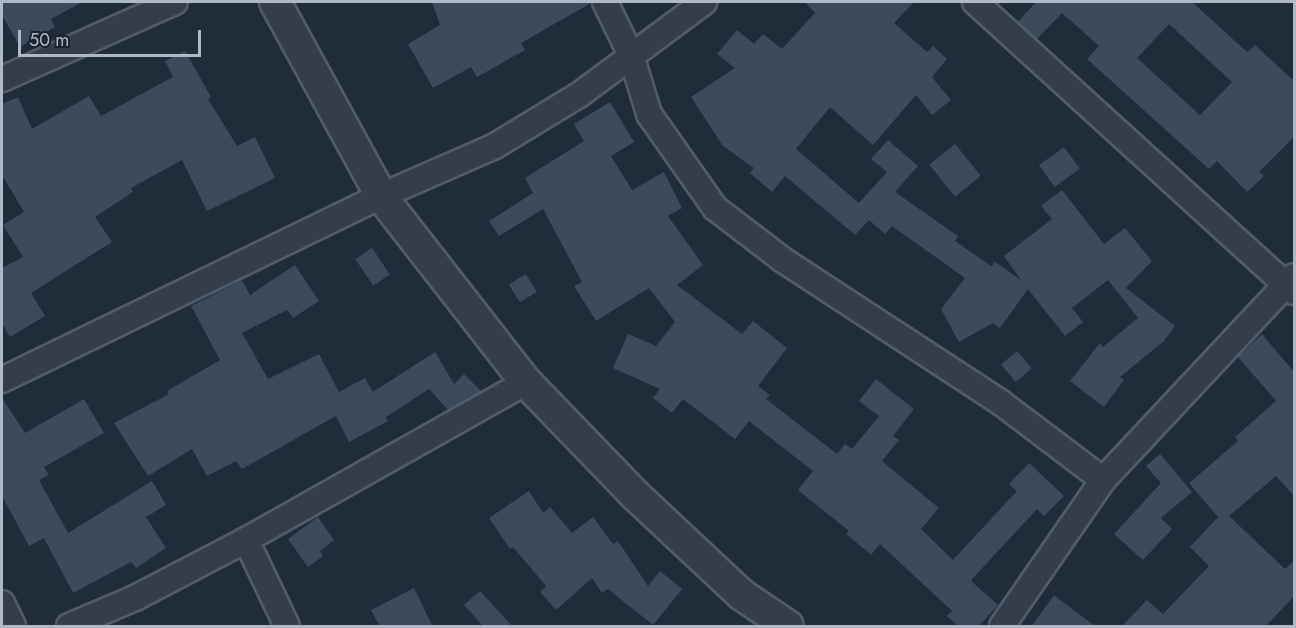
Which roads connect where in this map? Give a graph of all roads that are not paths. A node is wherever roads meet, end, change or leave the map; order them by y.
1 (175, 2) edge
2 (275, 2) edge
3 (605, 2) edge
4 (704, 2) edge
5 (975, 2) edge
6 (631, 55) junction
7 (4, 70) edge
8 (381, 195) junction
9 (1292, 284) edge
10 (2, 380) edge
11 (526, 382) junction
12 (1103, 480) junction
13 (246, 540) junction
14 (2, 603) edge
15 (13, 627) edge
16 (69, 627) edge
17 (287, 627) edge
18 (788, 627) edge
19 (1002, 627) edge

1 - 7 street
2 - 8 street
3 - 6 street
4 - 6 street
5 - 9 street
6 - 8 street
6 - 12 street
8 - 10 street
8 - 11 street
9 - 12 street
11 - 13 street
11 - 18 street
12 - 19 street
13 - 16 street
13 - 17 street
14 - 15 street

